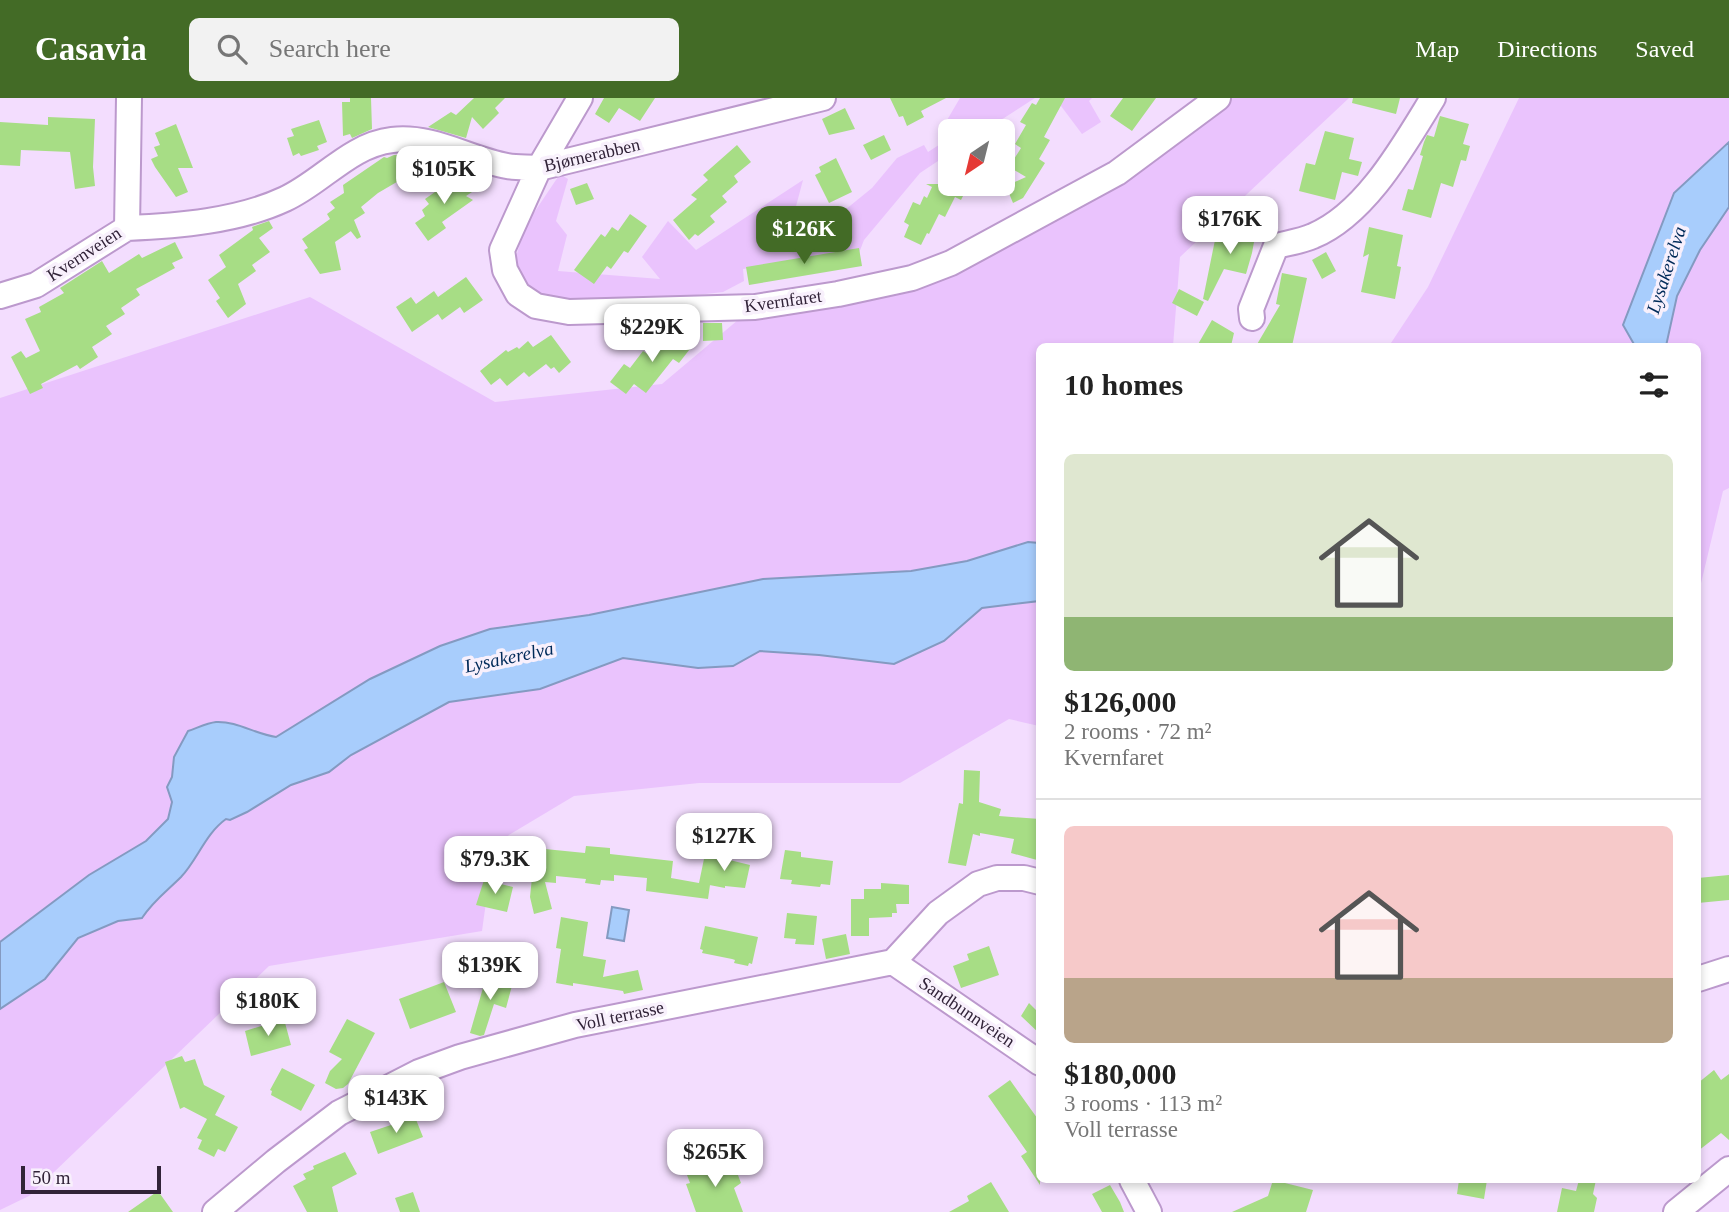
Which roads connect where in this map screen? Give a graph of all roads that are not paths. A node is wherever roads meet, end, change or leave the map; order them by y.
1 (129, 98) edge
2 (580, 98) edge
3 (823, 98) edge
4 (1218, 98) edge
5 (1433, 98) edge
6 (539, 168) junction
7 (127, 228) junction
8 (0, 296) edge
9 (1252, 318) dead end
10 (1036, 881) edge
11 (893, 962) junction
12 (1729, 969) edge
13 (1701, 978) edge
14 (1036, 1060) edge
15 (1729, 1169) edge
16 (1134, 1183) edge
17 (215, 1212) edge
18 (1149, 1212) edge
19 (1676, 1212) edge

1 - 7 street, Kvernveien
2 - 6 street, Kvernfaret
3 - 6 street, Bjørnerabben
4 - 6 street, Kvernfaret
5 - 9 street
6 - 7 street, Bjørnerabben
7 - 8 street, Kvernveien
10 - 11 street
11 - 14 street, Sandbunnveien
11 - 17 street, Voll terrasse
12 - 13 street
15 - 19 street
16 - 18 street

